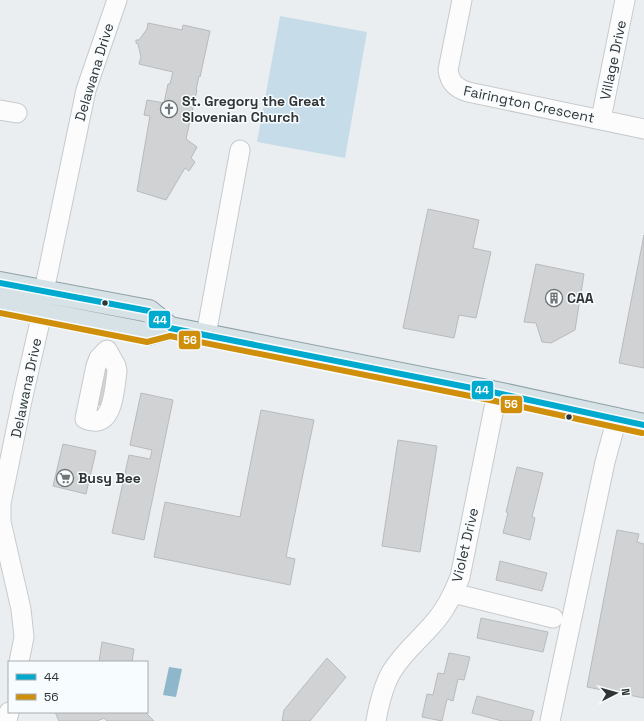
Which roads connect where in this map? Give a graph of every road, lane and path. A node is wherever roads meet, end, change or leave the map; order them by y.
1 (117, 0) edge
2 (462, 0) edge
3 (626, 0) edge
4 (601, 119) junction
5 (644, 129) edge
6 (240, 150) dead end
7 (0, 283) edge
8 (44, 291) junction
9 (0, 305) edge
10 (41, 313) junction
11 (170, 328) junction
12 (206, 335) junction
13 (103, 354) dead end
14 (497, 393) junction
15 (617, 418) junction
16 (85, 419) dead end
17 (644, 425) edge
18 (453, 594) junction
19 (553, 618) dead end
20 (19, 661) edge
21 (376, 721) edge
22 (550, 721) edge

1 - 8 street, Delawana Drive
2 - 4 street, Fairington Crescent
3 - 4 street, Village Drive
4 - 5 street, Fairington Crescent
6 - 12 street
7 - 8 main road
8 - 10 street, Delawana Drive
8 - 11 main road
9 - 10 main road
10 - 11 main road
10 - 20 street, Delawana Drive
11 - 12 main road
12 - 14 main road
13 - 16 street
14 - 15 main road
14 - 18 street, Violet Drive
15 - 17 main road
15 - 22 street
18 - 19 street
18 - 21 street, Violet Drive

